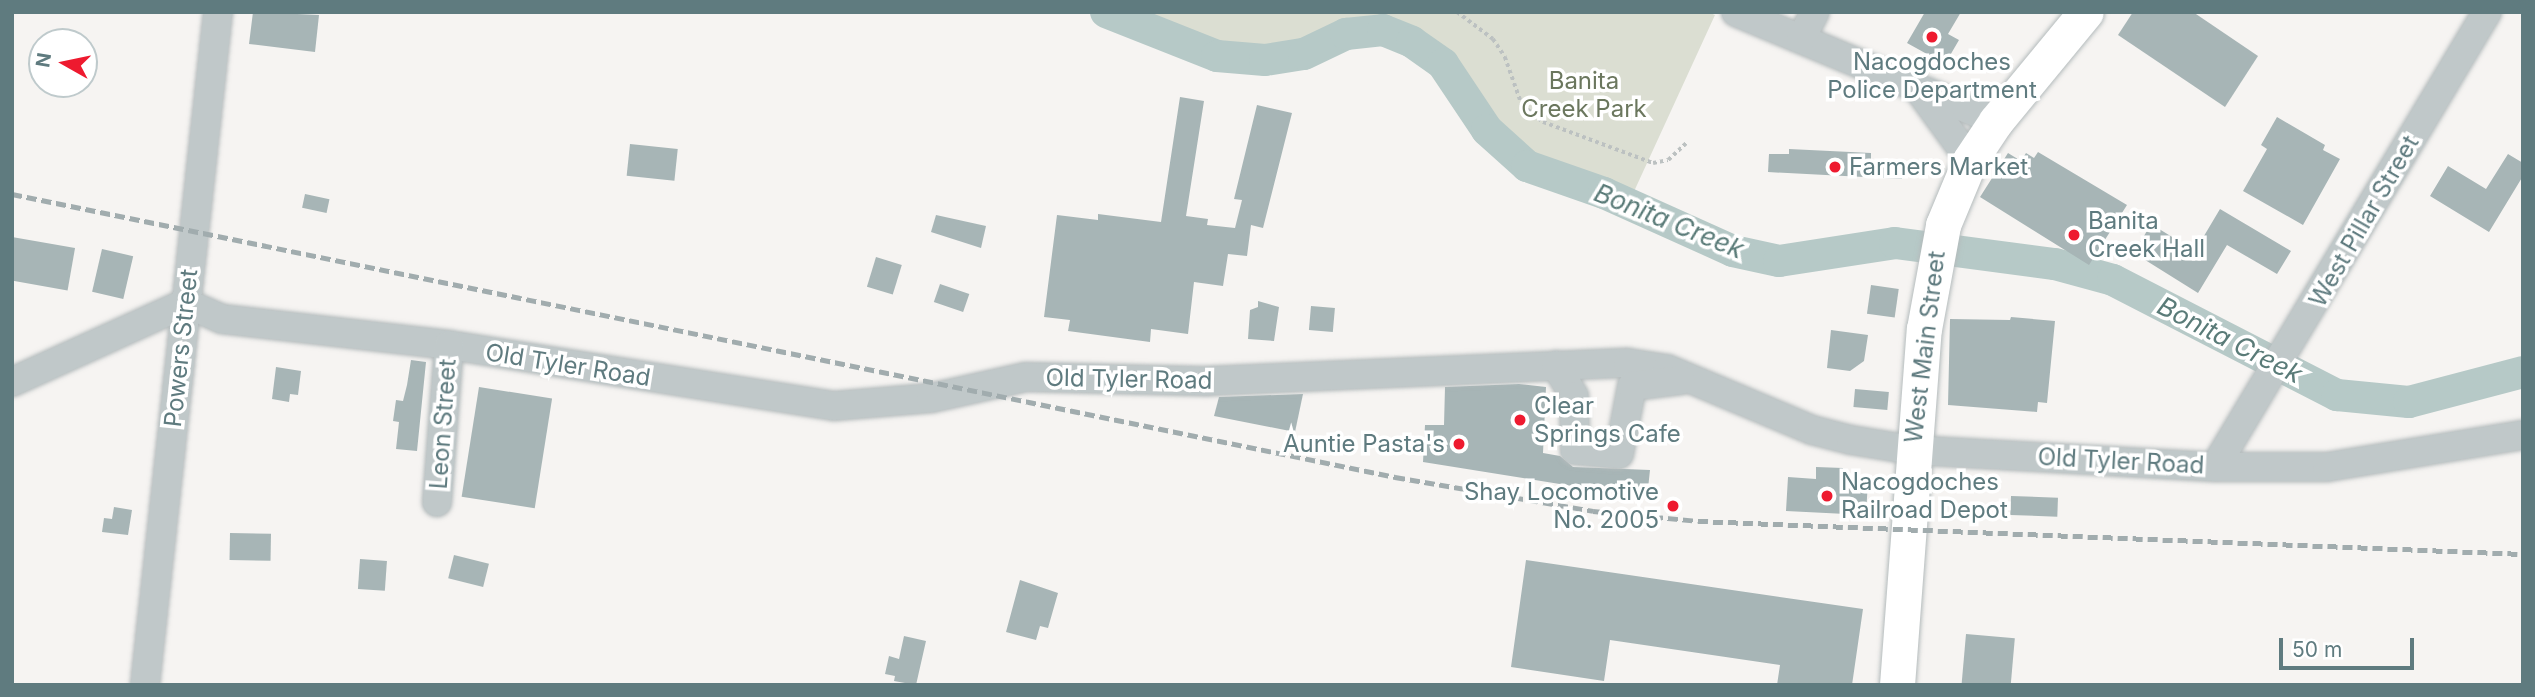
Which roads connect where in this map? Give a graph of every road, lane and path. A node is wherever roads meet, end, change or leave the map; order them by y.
1 (218, 12) edge
2 (1457, 12) edge
3 (1736, 12) edge
4 (1815, 12) edge
5 (2086, 12) edge
6 (2487, 12) edge
7 (1801, 39) junction
8 (1917, 87) junction
9 (1996, 121) junction
10 (1686, 142) dead end
11 (1970, 160) junction
12 (186, 303) junction
13 (449, 345) junction
14 (1556, 365) junction
15 (1693, 379) junction
16 (12, 382) edge
17 (2240, 429) joint
18 (2523, 435) edge
19 (1912, 450) junction
20 (2216, 467) junction
21 (437, 502) dead end
22 (145, 685) edge
23 (1897, 685) edge

1 - 12 street, Powers Street
2 - 10 path
3 - 7 street
4 - 7 street
5 - 9 main road, West Main Street
6 - 17 street, West Pillar Street
7 - 8 street
8 - 9 street
8 - 11 street
9 - 11 main road, West Main Street
11 - 19 main road, West Main Street
12 - 13 street, Old Tyler Road
12 - 16 street
12 - 22 street, Powers Street
13 - 14 street, Old Tyler Road
13 - 21 street, Leon Street
14 - 15 street, Old Tyler Road
14 - 15 street
15 - 19 street, Old Tyler Road
17 - 20 street, Old Tyler Road
18 - 20 street
19 - 20 street, Old Tyler Road
19 - 23 main road, West Main Street

